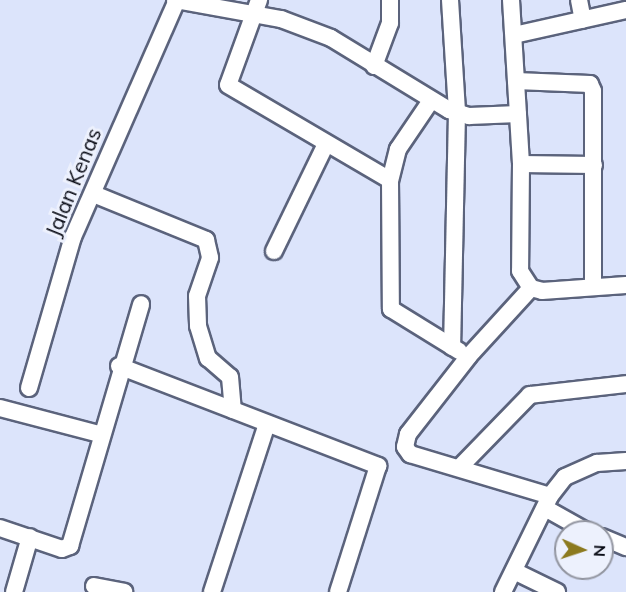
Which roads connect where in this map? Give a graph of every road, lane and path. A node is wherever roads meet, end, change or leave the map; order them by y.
1 (176, 0) edge
2 (390, 0) edge
3 (450, 0) edge
4 (511, 0) edge
5 (579, 0) edge
6 (203, 3) edge
7 (257, 8) edge
8 (626, 10) edge
9 (583, 20) junction
10 (514, 35) junction
11 (374, 66) junction
12 (516, 81) junction
13 (430, 102) junction
14 (457, 112) junction
15 (518, 114) junction
16 (326, 144) junction
17 (521, 164) junction
18 (594, 165) junction
19 (390, 180) junction
20 (96, 195) junction
21 (274, 251) dead end
22 (626, 285) edge
23 (593, 287) junction
24 (531, 288) junction
25 (141, 304) dead end
26 (452, 347) junction
27 (469, 356) junction
28 (119, 366) junction
29 (626, 384) edge
30 (29, 388) dead end
31 (0, 408) edge
32 (233, 410) junction
33 (267, 424) junction
34 (99, 434) junction
35 (626, 461) edge
36 (459, 468) junction
37 (547, 502) junction
38 (572, 520) edge
39 (0, 528) edge
40 (30, 537) junction
41 (514, 571) junction
42 (94, 586) dead end
43 (14, 592) edge
44 (124, 592) edge
45 (212, 592) edge
46 (338, 592) edge
47 (503, 592) edge
48 (557, 592) edge

1 - 6 street
1 - 20 street, Jalan Kenas
2 - 11 street
3 - 14 street
4 - 10 street
5 - 9 street
6 - 7 street
7 - 11 street
7 - 16 street
8 - 9 street
9 - 10 street
10 - 12 street
11 - 13 street
12 - 15 street
12 - 18 street
13 - 14 street
13 - 19 street
14 - 15 street
14 - 26 street
15 - 17 street
16 - 19 street
16 - 21 street
17 - 18 street
17 - 24 street
18 - 23 street
19 - 26 street
20 - 30 street, Jalan Kenas
20 - 32 street
22 - 23 street
23 - 24 street
24 - 27 street
25 - 28 street
26 - 27 street
27 - 36 street
28 - 32 street
28 - 34 street
29 - 36 street
31 - 34 street
32 - 33 street
33 - 45 street
33 - 46 street
34 - 40 street
35 - 37 street
36 - 37 street
37 - 38 street
37 - 41 street
39 - 40 street
40 - 43 street
41 - 47 street
41 - 48 street
42 - 44 street

